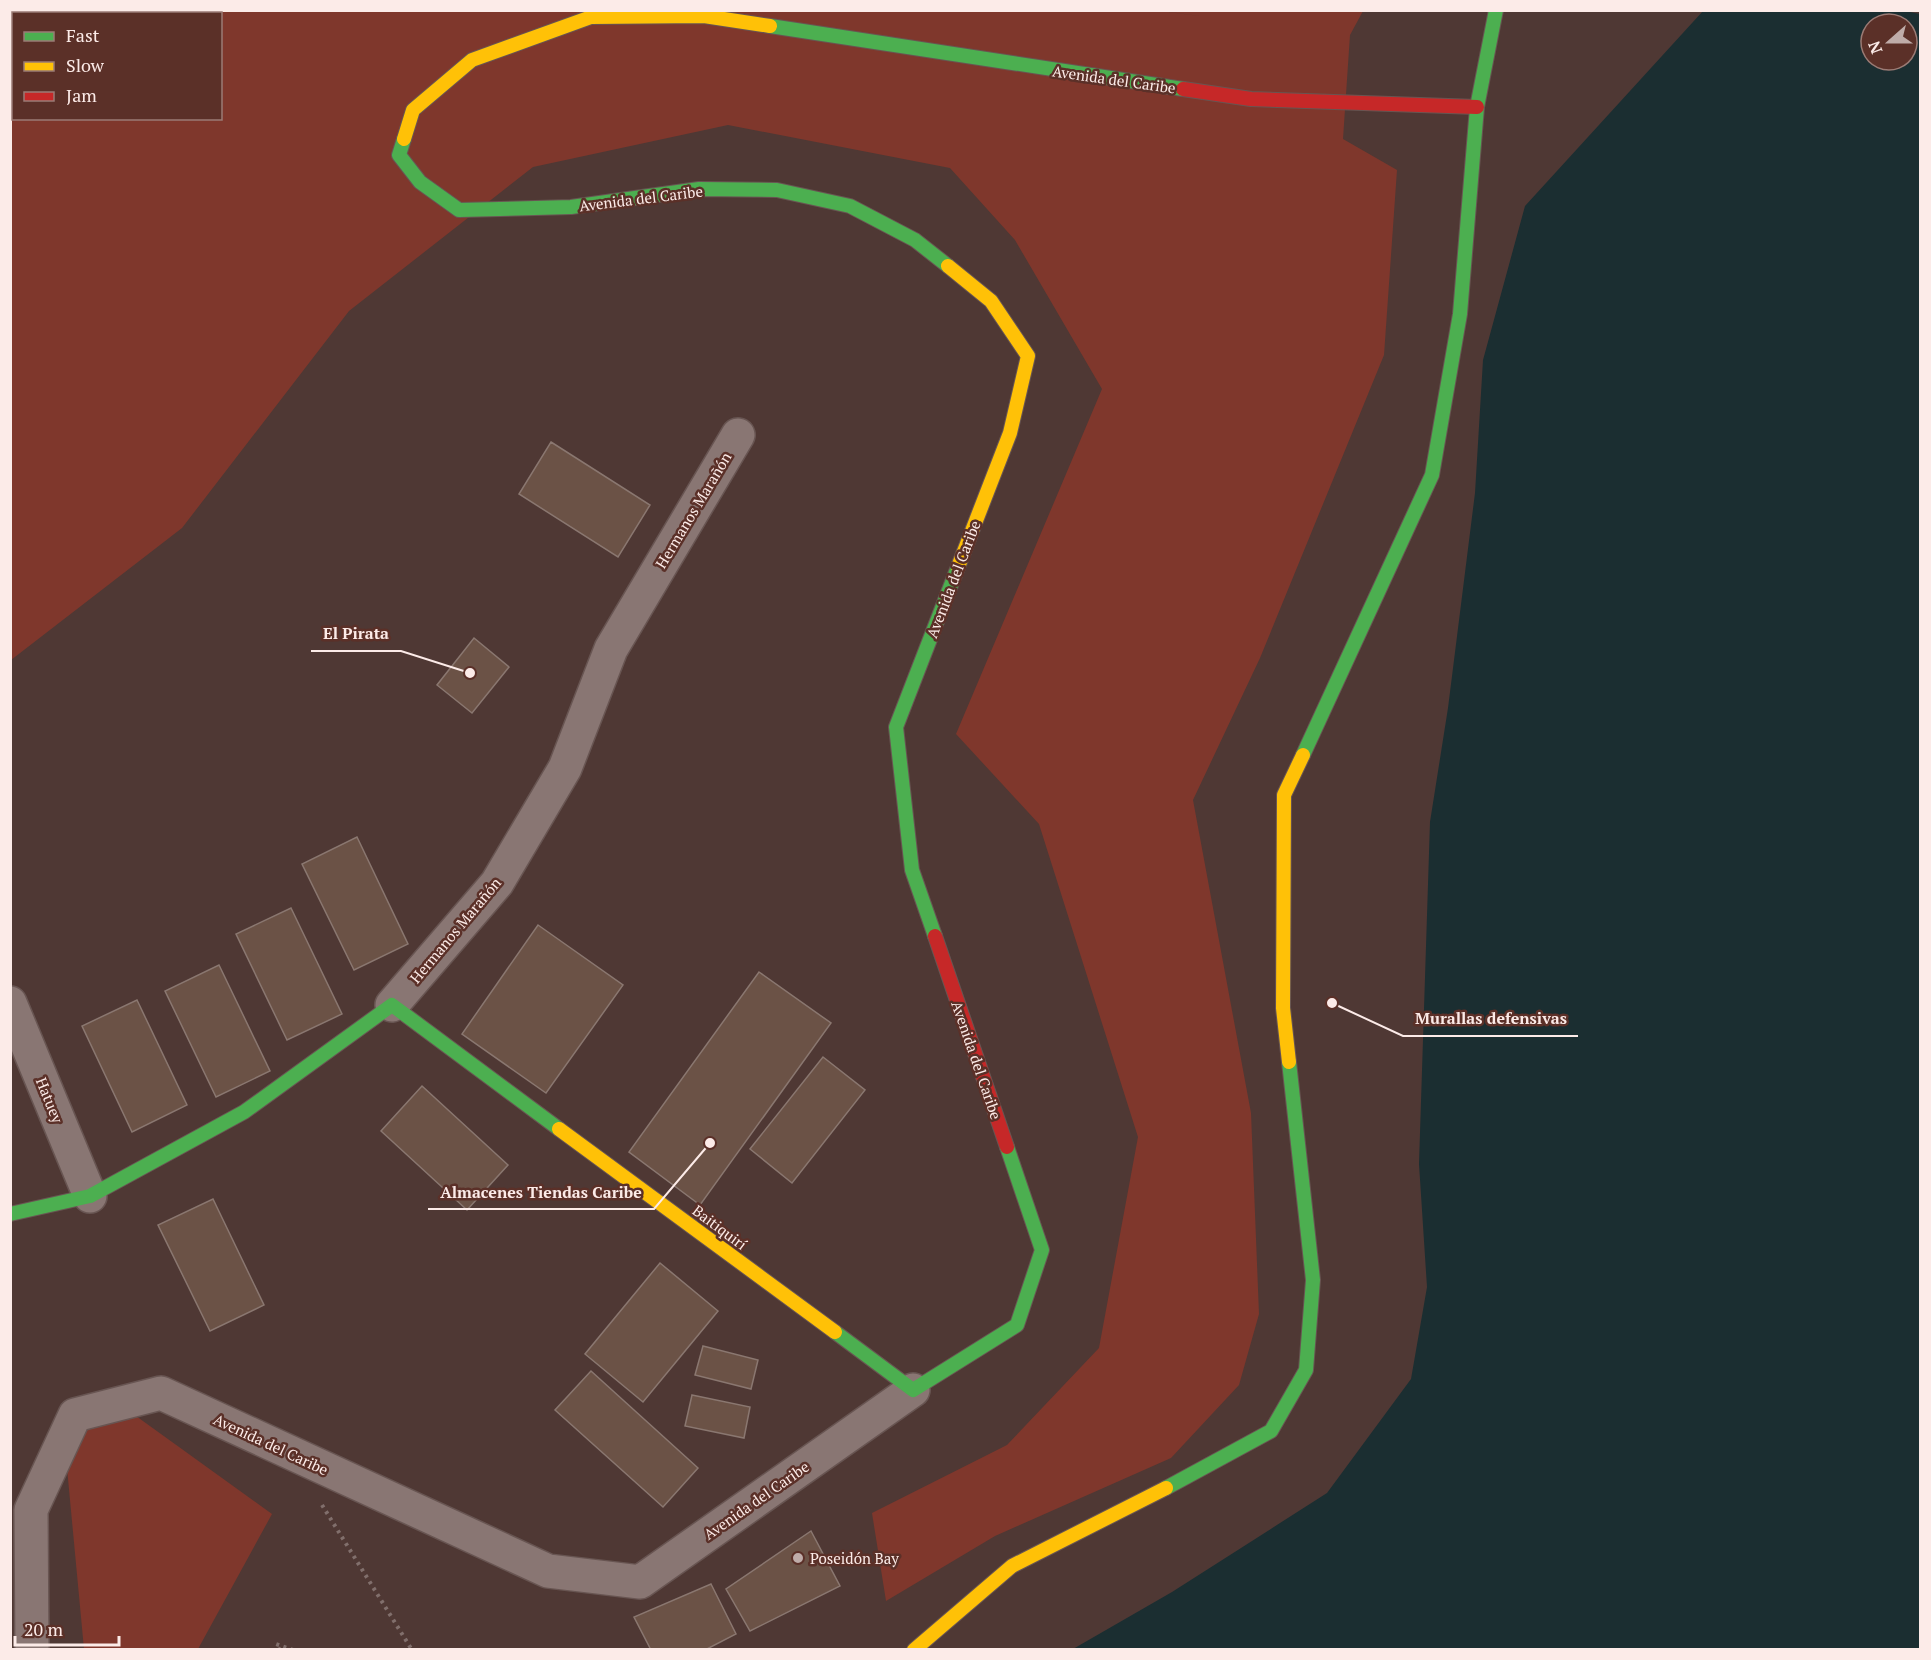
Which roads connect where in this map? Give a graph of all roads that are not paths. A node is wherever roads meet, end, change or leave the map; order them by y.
1 (1496, 10) edge
2 (1477, 107) junction
3 (738, 435) dead end
4 (10, 1003) edge
5 (392, 1005) junction
6 (90, 1196) junction
7 (10, 1214) edge
8 (913, 1390) junction
9 (33, 1650) edge
10 (914, 1650) edge

1 - 2 street
2 - 8 street, Avenida del Caribe
2 - 10 street
3 - 5 street, Hermanos Marañón
4 - 6 street, Hatuey
5 - 6 street, Hermanos Marañón
5 - 8 street, Baitiquirí
6 - 7 street, Hermanos Marañón
8 - 9 street, Avenida del Caribe

